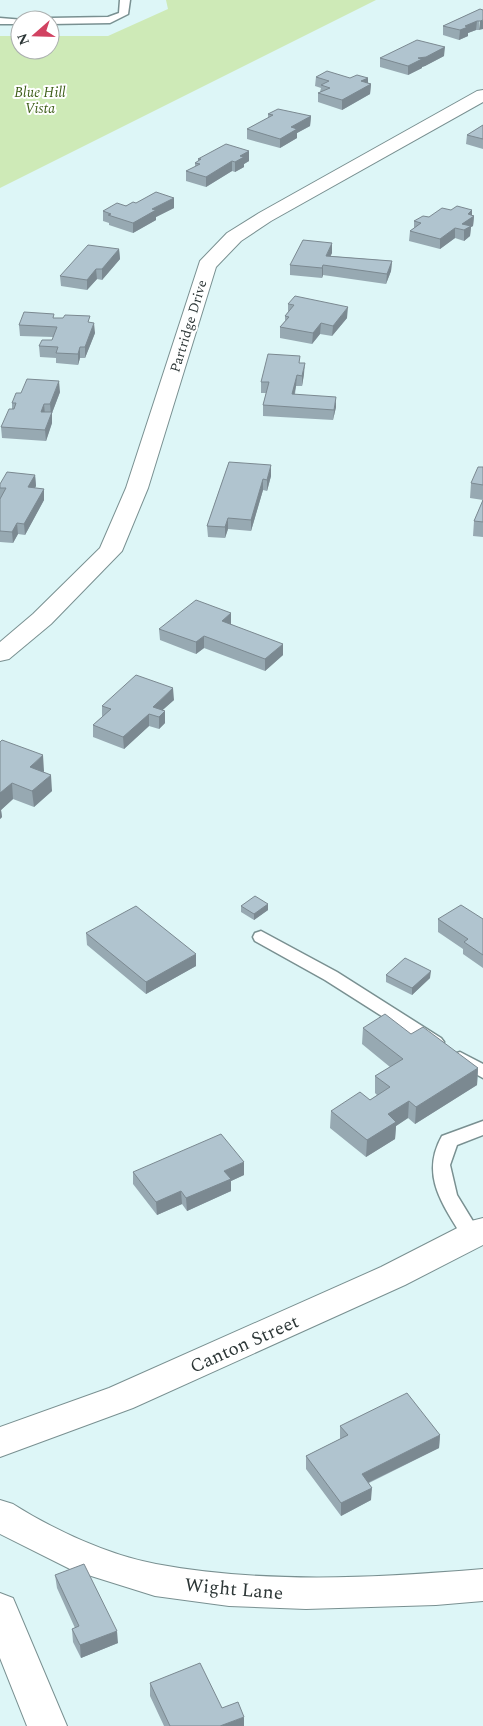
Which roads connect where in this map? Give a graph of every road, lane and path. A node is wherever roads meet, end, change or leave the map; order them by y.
1 (124, 0) edge
2 (60, 21) edge
3 (479, 100) edge
4 (0, 654) edge
5 (261, 937) dead end
6 (483, 1072) edge
7 (483, 1128) edge
8 (478, 1233) edge
9 (0, 1442) edge
10 (0, 1514) edge
11 (483, 1585) edge
12 (0, 1610) edge
13 (48, 1726) edge

1 - 2 lane
3 - 4 street, Partridge Drive
5 - 6 lane
7 - 8 lane
8 - 9 street, Canton Street
10 - 11 street, Wight Lane
12 - 13 street

